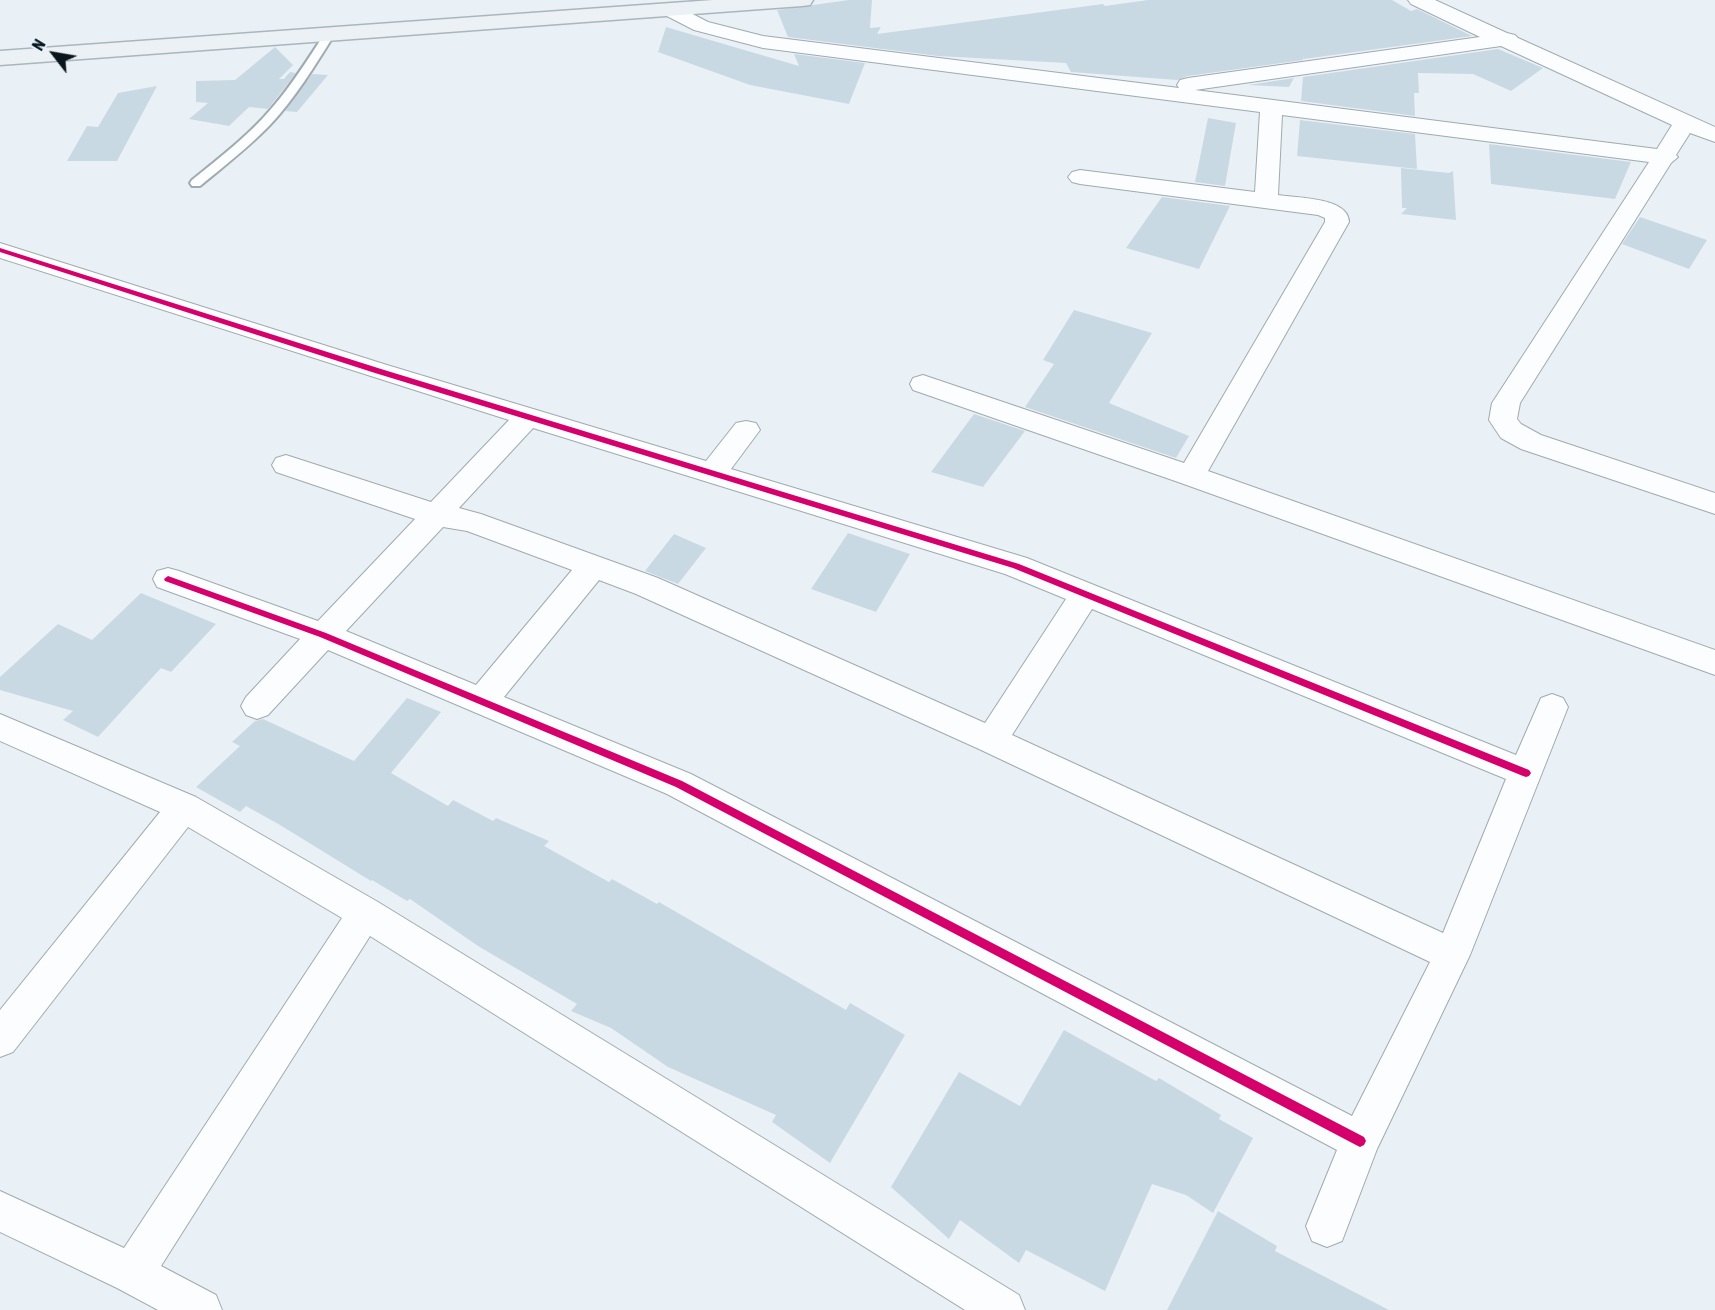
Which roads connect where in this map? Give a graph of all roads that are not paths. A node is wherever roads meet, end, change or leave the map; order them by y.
1 (541, 0) edge
2 (802, 0) edge
3 (1418, 0) edge
4 (670, 10) junction
5 (214, 22) dead end
6 (36, 35) dead end
7 (329, 35) junction
8 (0, 38) edge
9 (1508, 39) junction
10 (0, 58) edge
11 (1152, 91) junction
12 (1271, 107) junction
13 (1685, 123) junction
14 (1715, 135) edge
15 (1666, 157) junction
16 (1080, 177) dead end
17 (196, 183) dead end
18 (1266, 201) junction
19 (0, 250) edge
20 (923, 384) dead end
21 (528, 417) junction
22 (746, 430) dead end
23 (286, 465) dead end
24 (712, 473) junction
25 (1191, 476) junction
26 (1715, 504) edge
27 (436, 515) junction
28 (593, 566) junction
29 (168, 579) dead end
30 (1086, 593) junction
31 (323, 635) junction
32 (1715, 663) edge
33 (481, 702) junction
34 (257, 706) dead end
35 (1552, 707) dead end
36 (0, 727) edge
37 (991, 740) junction
38 (1526, 773) junction
39 (184, 807) junction
40 (365, 914) junction
41 (1452, 955) junction
42 (0, 1039) edge
43 (1360, 1141) junction
44 (0, 1211) edge
45 (1327, 1226) dead end
46 (132, 1273) junction
47 (201, 1310) edge
48 (1004, 1310) edge

1 - 5 main road
2 - 4 main road
3 - 9 street
4 - 7 main road
4 - 11 street
6 - 8 main road
7 - 10 main road
7 - 17 lane
9 - 11 street
9 - 13 street
11 - 12 street
12 - 15 street
12 - 18 street
13 - 14 street
13 - 15 street
15 - 26 street
16 - 18 street
18 - 25 street
19 - 21 street
20 - 25 street
21 - 24 street
21 - 27 street
22 - 24 street
23 - 27 street
24 - 30 street
25 - 32 street
27 - 28 street
27 - 31 street
28 - 33 street
28 - 37 street
29 - 31 street
30 - 37 street
30 - 38 street
31 - 33 street
31 - 34 street
33 - 43 street
35 - 38 street
36 - 39 street
37 - 41 street
38 - 41 street
39 - 40 street
39 - 42 street
40 - 46 street
40 - 48 street
41 - 43 street
43 - 45 street
44 - 46 street
46 - 47 street

